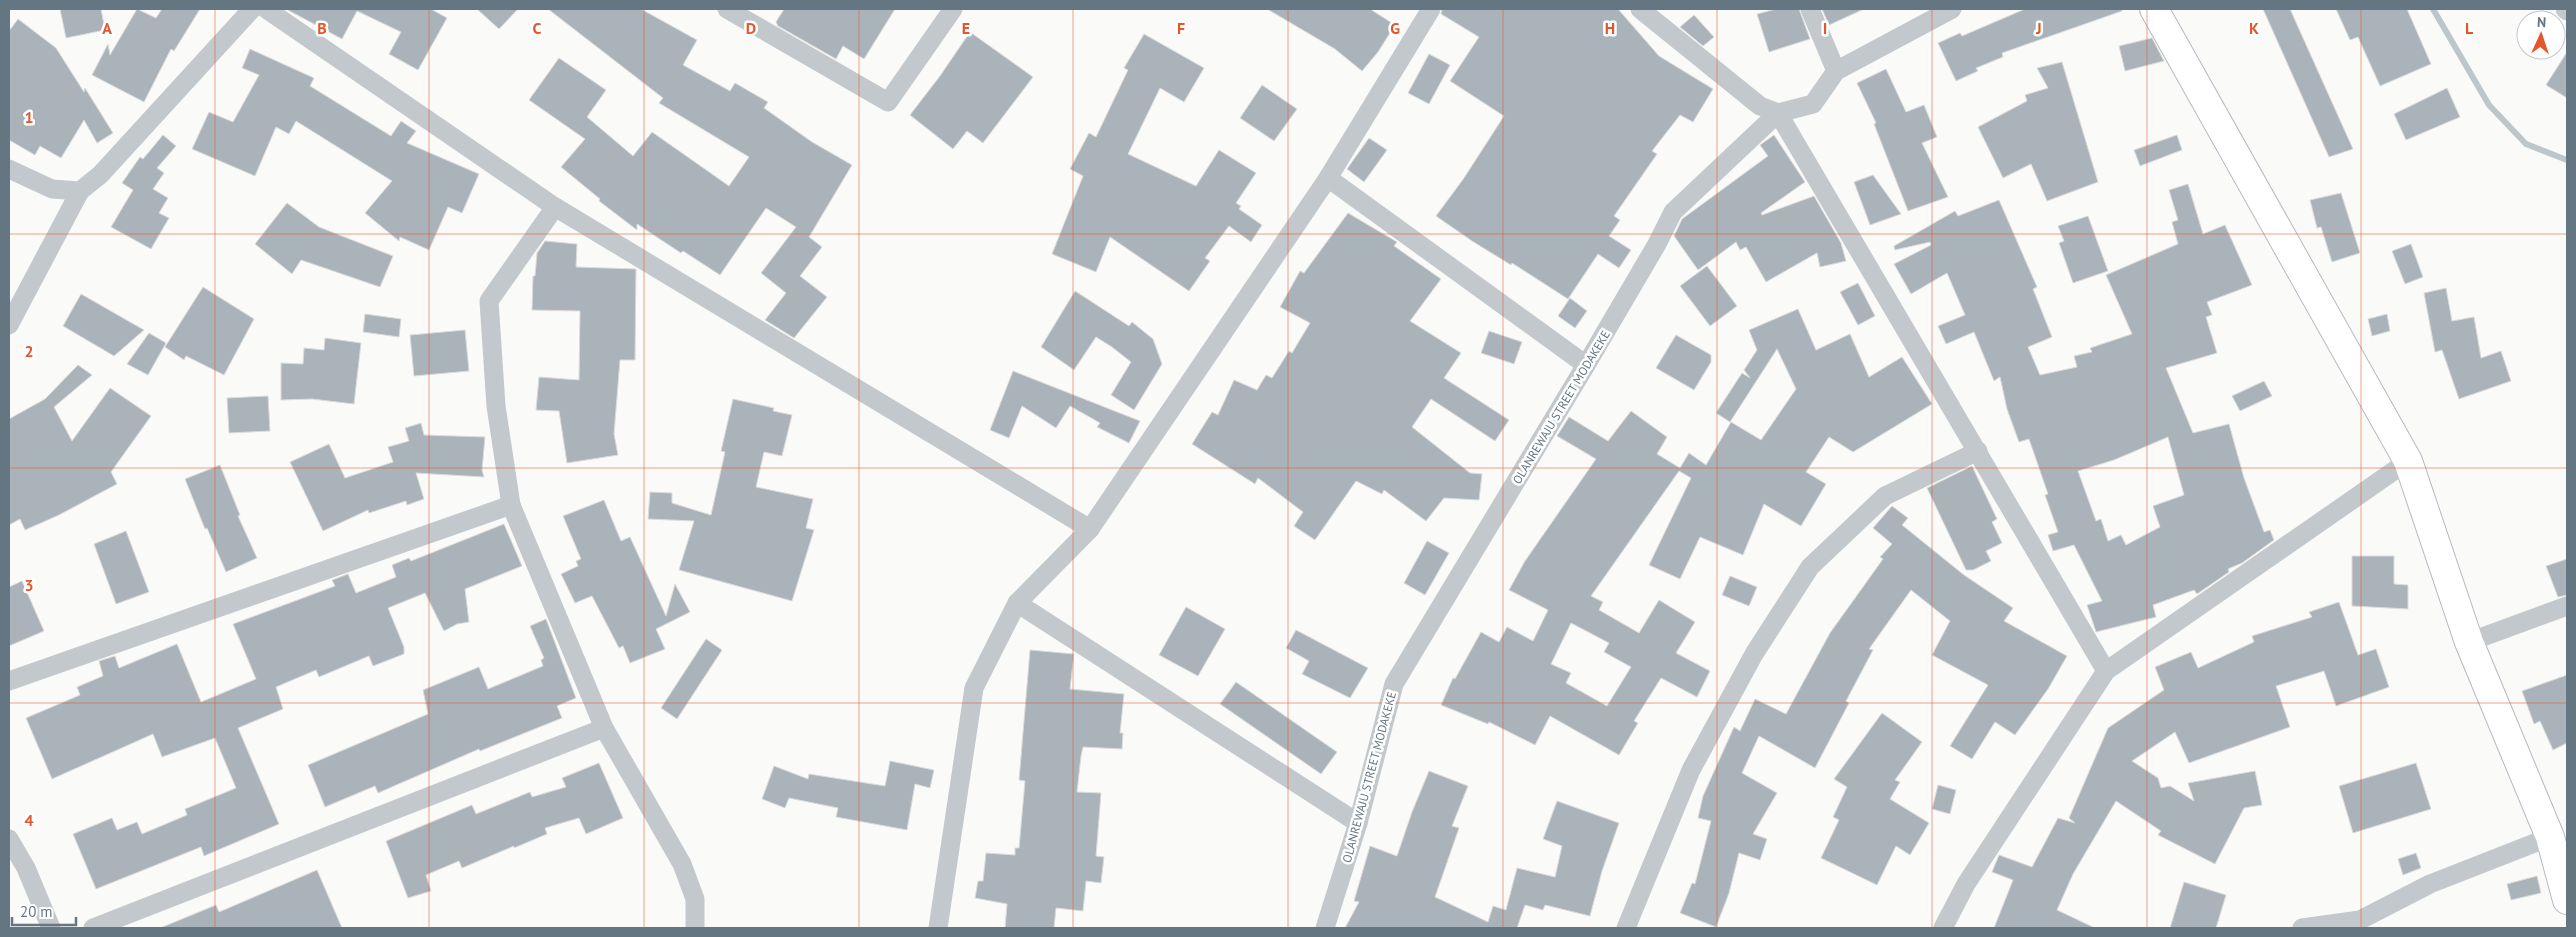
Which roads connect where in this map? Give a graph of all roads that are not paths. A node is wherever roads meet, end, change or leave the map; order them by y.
1 (252, 9) edge
2 (266, 9) edge
3 (727, 9) edge
4 (953, 9) edge
5 (1431, 9) edge
6 (1640, 9) edge
7 (1810, 9) edge
8 (1952, 9) edge
9 (2154, 9) edge
10 (1836, 71) junction
11 (1778, 113) junction
12 (9, 169) edge
13 (1328, 178) junction
14 (80, 191) junction
15 (555, 207) junction
16 (9, 325) edge
17 (1586, 365) junction
18 (1978, 451) junction
19 (2408, 461) junction
20 (511, 505) junction
21 (1090, 529) junction
22 (1017, 603) junction
23 (2567, 606) edge
24 (2468, 642) junction
25 (2106, 671) junction
26 (9, 681) edge
27 (604, 728) junction
28 (1358, 823) junction
29 (2550, 837) junction
30 (9, 839) edge
31 (2567, 900) edge
32 (2360, 924) edge
33 (51, 928) edge
34 (93, 928) edge
35 (695, 928) edge
36 (938, 928) edge
37 (1325, 928) edge
38 (1626, 928) edge
39 (1943, 928) edge
40 (2302, 928) edge

1 - 14 street
2 - 15 street
3 - 4 street
5 - 13 street
6 - 11 street
7 - 10 street
8 - 10 street, OLANREWAJU STREET MODAKEKE
9 - 19 main road
10 - 11 street, OLANREWAJU STREET MODAKEKE
11 - 17 street, OLANREWAJU STREET MODAKEKE
11 - 18 street
12 - 14 street
13 - 17 street
13 - 21 street
14 - 16 street
15 - 20 street
15 - 21 street
17 - 28 street, OLANREWAJU STREET MODAKEKE
18 - 25 street
18 - 38 street
19 - 24 main road
19 - 25 street
20 - 26 street
20 - 27 street
21 - 22 street
22 - 28 street
22 - 36 street
23 - 24 street
24 - 29 main road
25 - 39 street
27 - 34 street
27 - 35 street
28 - 37 street, OLANREWAJU STREET MODAKEKE
29 - 31 main road
29 - 32 street
30 - 33 street
32 - 40 street

